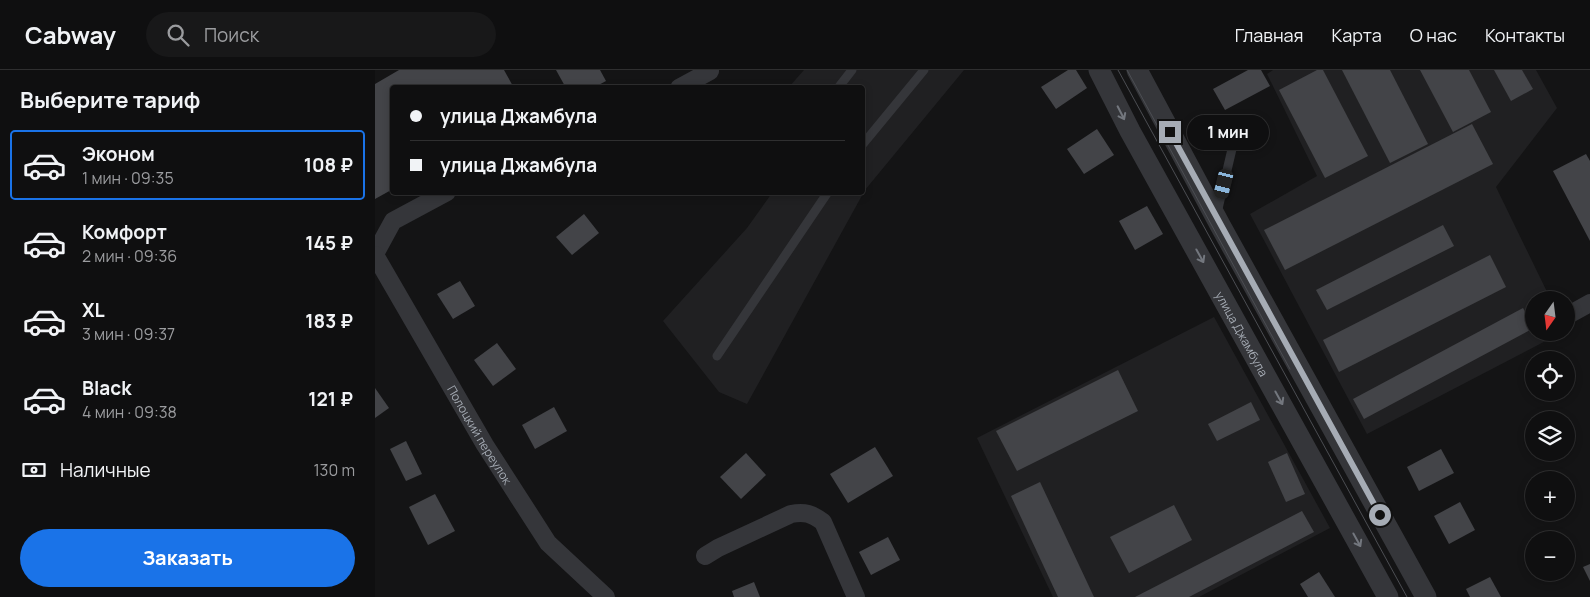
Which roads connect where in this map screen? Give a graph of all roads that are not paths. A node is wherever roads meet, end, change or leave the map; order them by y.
1 (852, 70) edge
2 (924, 70) edge
3 (1099, 70) edge
4 (1137, 70) edge
5 (710, 71) edge
6 (684, 85) edge
7 (840, 85) edge
8 (1236, 132) dead end
9 (865, 142) edge
10 (441, 195) edge
11 (826, 195) edge
12 (1216, 218) junction
13 (375, 255) edge
14 (1590, 303) edge
15 (1575, 311) edge
16 (717, 356) dead end
17 (705, 556) dead end
18 (606, 597) edge
19 (856, 597) edge
20 (1388, 597) edge
21 (1426, 597) edge

1 - 7 lane
2 - 9 lane
3 -> 20 street, улица Джамбула
4 - 12 street
5 - 6 street
8 - 12 lane
10 - 13 street
11 - 16 lane
12 - 21 street
13 - 18 street, Полоцкий переулок
14 - 15 street
17 - 19 street

